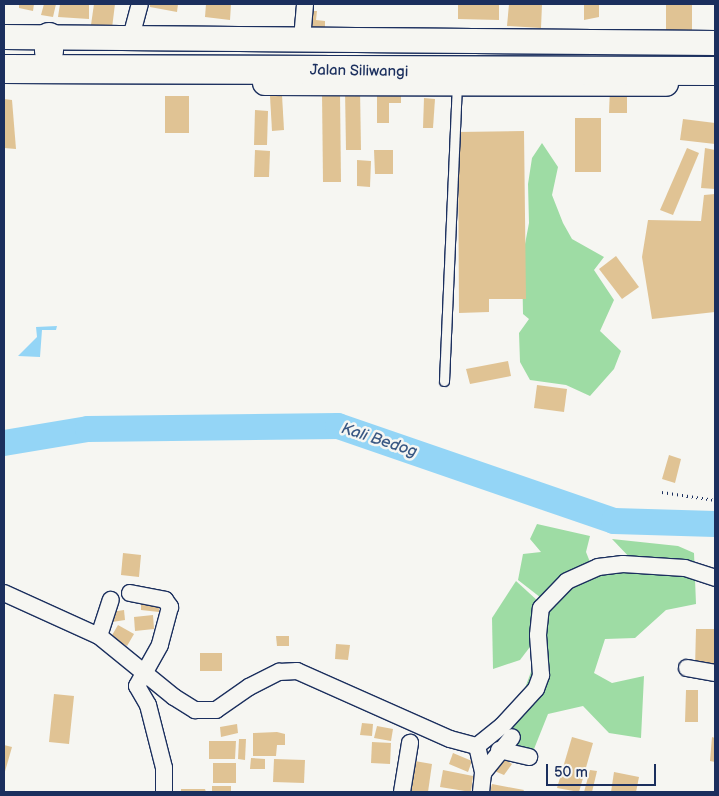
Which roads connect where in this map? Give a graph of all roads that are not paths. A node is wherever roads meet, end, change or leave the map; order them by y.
1 (140, 4) edge
2 (305, 4) edge
3 (4, 37) edge
4 (131, 37) junction
5 (302, 39) junction
6 (715, 43) edge
7 (49, 44) junction
8 (4, 50) edge
9 (715, 55) edge
10 (4, 69) edge
11 (715, 71) edge
12 (457, 79) junction
13 (4, 82) edge
14 (715, 84) edge
15 (444, 381) dead end
16 (715, 578) edge
17 (130, 593) dead end
18 (4, 594) edge
19 (110, 600) dead end
20 (99, 636) junction
21 (686, 668) dead end
22 (715, 673) edge
23 (142, 680) junction
24 (512, 736) dead end
25 (410, 743) dead end
26 (478, 746) junction
27 (499, 750) junction
28 (530, 757) dead end
29 (483, 768) junction
30 (164, 792) edge
31 (402, 792) edge
32 (481, 792) edge

1 - 4 street
2 - 5 street
3 - 7 street
4 - 5 street
4 - 7 street
5 - 6 street
7 - 8 highway, Jalan Siliwangi
7 - 9 highway, Jalan Siliwangi
10 - 12 highway, Jalan Siliwangi
11 - 12 highway, Jalan Siliwangi
12 - 13 street
12 - 14 street
12 - 15 lane
16 - 26 street
17 - 23 street
18 - 20 street
19 - 20 street
20 - 23 street
21 - 22 street
23 - 26 street
23 - 30 street
24 - 27 street
25 - 31 street
26 - 29 street
27 - 28 street
27 - 29 street
29 - 32 street

